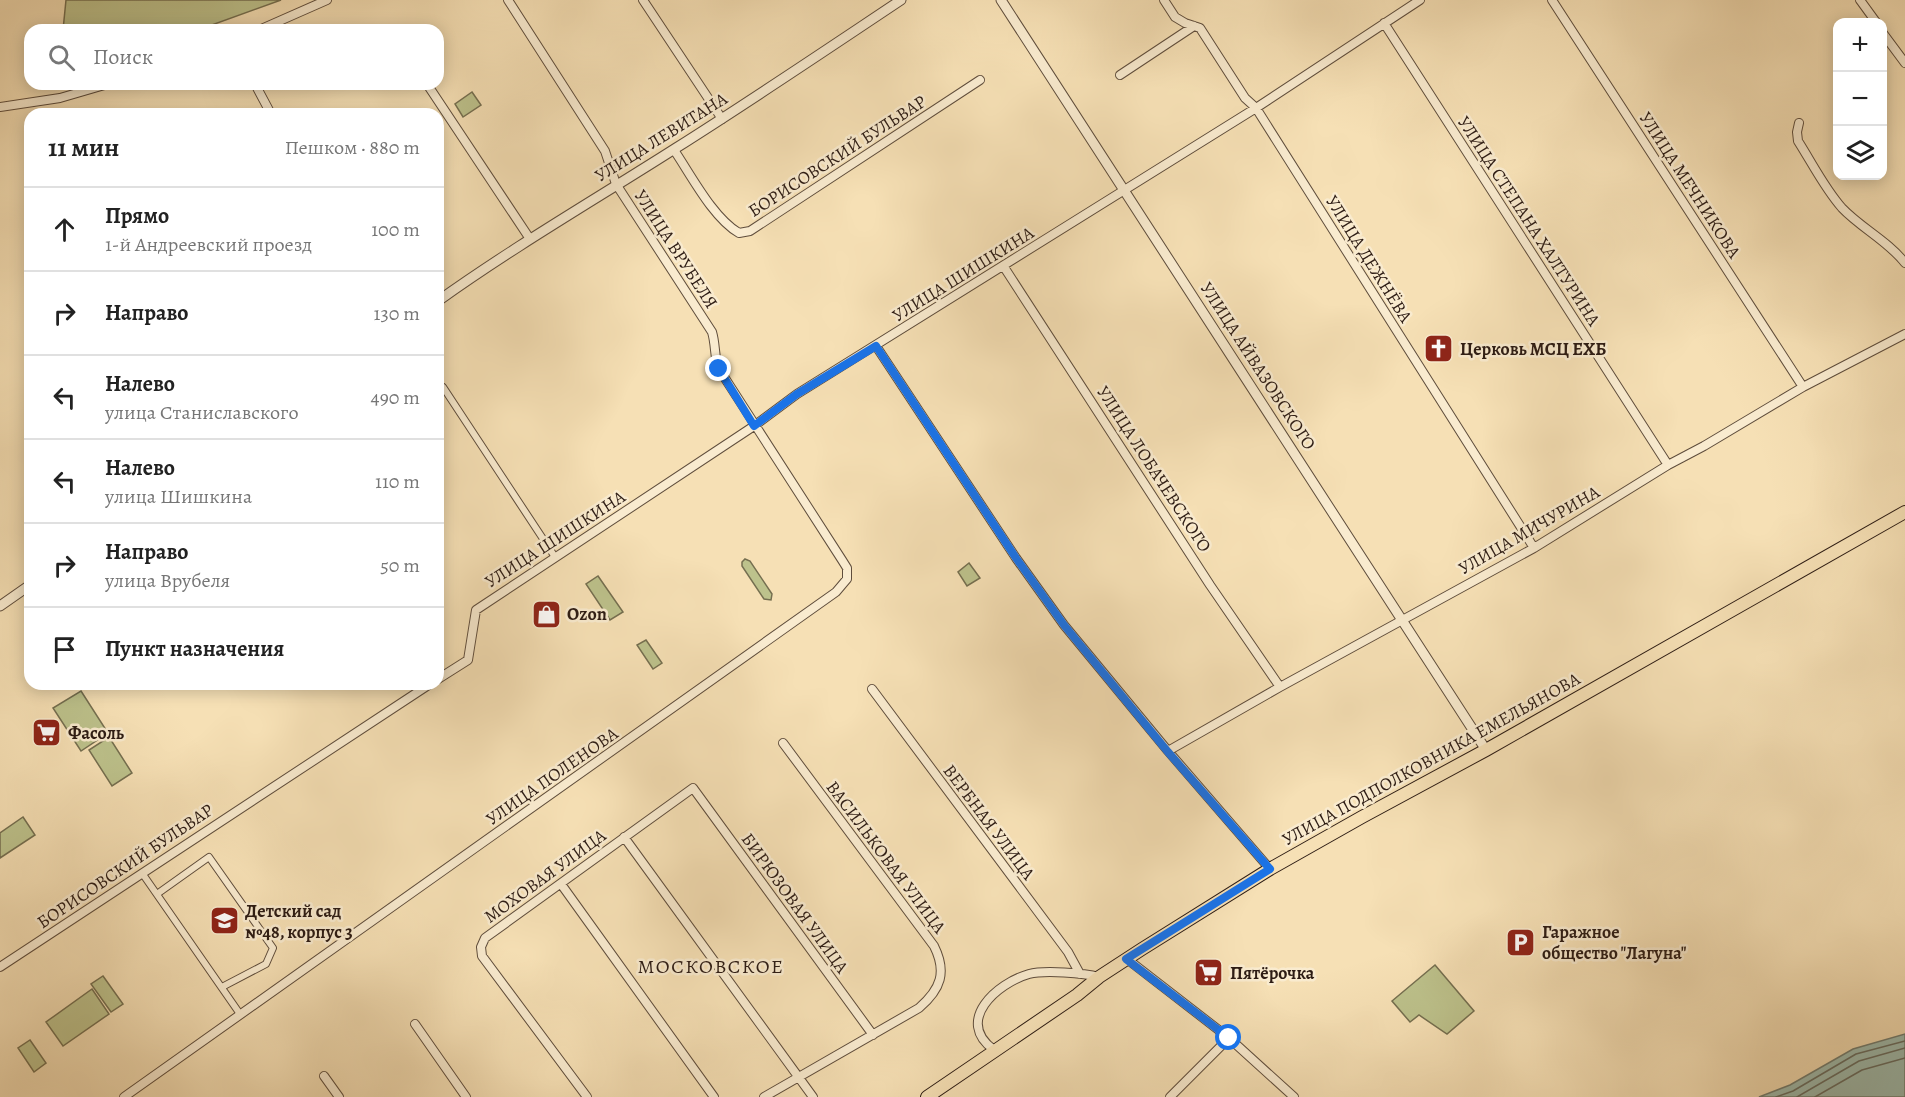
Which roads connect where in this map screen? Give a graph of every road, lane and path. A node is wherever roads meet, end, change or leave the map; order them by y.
1 (327, 0) edge
2 (508, 0) edge
3 (643, 0) edge
4 (901, 0) edge
5 (1001, 0) edge
6 (1164, 0) edge
7 (1420, 0) edge
8 (1551, 0) edge
9 (1860, 0) edge
10 (1873, 18) edge
11 (1384, 23) junction
12 (273, 24) edge
13 (1194, 26) junction
14 (1887, 39) edge
15 (1905, 63) edge
16 (1120, 75) dead end
17 (980, 80) dead end
18 (87, 90) edge
19 (258, 90) edge
20 (432, 90) edge
21 (0, 107) edge
22 (268, 108) edge
23 (444, 108) edge
24 (444, 108) edge
25 (1256, 108) junction
26 (722, 119) junction
27 (1798, 123) dead end
28 (674, 150) junction
29 (616, 184) junction
30 (1125, 189) junction
31 (530, 239) junction
32 (1905, 263) edge
33 (1004, 267) junction
34 (444, 297) edge
35 (1905, 334) edge
36 (876, 346) junction
37 (1803, 387) junction
38 (444, 389) edge
39 (754, 426) junction
40 (1668, 465) junction
41 (1905, 512) edge
42 (1534, 548) junction
43 (555, 557) junction
44 (24, 589) edge
45 (0, 606) edge
46 (1402, 620) junction
47 (444, 675) edge
48 (1280, 687) junction
49 (872, 689) dead end
50 (421, 690) edge
51 (783, 744) dead end
52 (1486, 750) junction
53 (1168, 752) junction
54 (693, 788) joint
55 (624, 837) junction
56 (1270, 869) junction
57 (142, 873) junction
58 (561, 884) junction
59 (157, 894) junction
60 (1126, 959) junction
61 (0, 967) edge
62 (1080, 974) junction
63 (1099, 977) junction
64 (222, 987) junction
65 (240, 1014) junction
66 (415, 1024) dead end
67 (873, 1035) junction
68 (1229, 1038) junction
69 (994, 1050) junction
70 (324, 1076) dead end
71 (797, 1076) junction
72 (1176, 1095) edge
73 (124, 1097) edge
74 (339, 1097) edge
75 (466, 1097) edge
76 (587, 1097) edge
77 (714, 1097) edge
78 (764, 1097) edge
79 (813, 1097) edge
80 (927, 1097) edge
81 (1294, 1097) edge

1 - 12 street
2 - 29 street, УЛИЦА ВРУБЕЛЯ
3 - 26 street
4 - 26 street, УЛИЦА ЛЕВИТАНА
5 - 30 street, УЛИЦА АЙВАЗОВСКОГО
6 - 13 street, УЛИЦА ДЕЖНЁВА
7 - 11 street, УЛИЦА ШИШКИНА
8 - 37 street, УЛИЦА МЕЧНИКОВА
9 - 10 street
11 - 25 street, УЛИЦА ШИШКИНА
11 - 40 street, УЛИЦА СТЕПАНА ХАЛТУРИНА
13 - 16 street
13 - 25 street, УЛИЦА ДЕЖНЁВА
14 - 15 street
17 - 28 street, БОРИСОВСКИЙ БУЛЬВАР
18 - 21 street
19 - 22 street
20 - 24 street
23 - 31 street
25 - 30 street, УЛИЦА ШИШКИНА
25 - 42 street, УЛИЦА ДЕЖНЁВА
26 - 28 street, УЛИЦА ЛЕВИТАНА
27 - 32 street
28 - 29 street, УЛИЦА ЛЕВИТАНА
29 - 31 street, УЛИЦА ЛЕВИТАНА
29 - 39 street, УЛИЦА ВРУБЕЛЯ
30 - 33 street, УЛИЦА ШИШКИНА
30 - 46 street, УЛИЦА АЙВАЗОВСКОГО
31 - 34 street, УЛИЦА ЛЕВИТАНА
33 - 36 street, УЛИЦА ШИШКИНА
33 - 48 street, УЛИЦА ЛОБАЧЕВСКОГО
35 - 37 street, УЛИЦА МИЧУРИНА
36 - 39 street, УЛИЦА ШИШКИНА
36 - 53 street
37 - 40 street, УЛИЦА МИЧУРИНА
38 - 43 street
39 - 43 street, УЛИЦА ШИШКИНА
39 - 65 street, УЛИЦА ПОЛЕНОВА
40 - 42 street, УЛИЦА МИЧУРИНА
41 - 52 main road, УЛИЦА ПОДПОЛКОВНИКА ЕМЕЛЬЯНОВА
42 - 46 street, УЛИЦА МИЧУРИНА
43 - 47 street, УЛИЦА ШИШКИНА
44 - 45 street
46 - 48 street, УЛИЦА МИЧУРИНА
46 - 52 street, УЛИЦА АЙВАЗОВСКОГО
48 - 53 street, УЛИЦА МИЧУРИНА
49 - 62 street, ВЕРБНАЯ УЛИЦА
50 - 57 street, БОРИСОВСКИЙ БУЛЬВАР
51 - 67 street, ВАСИЛЬКОВАЯ УЛИЦА
52 - 56 main road, УЛИЦА ПОДПОЛКОВНИКА ЕМЕЛЬЯНОВА
53 - 56 street
54 - 55 street, МОХОВАЯ УЛИЦА
54 - 67 street, БИРЮЗОВАЯ УЛИЦА
55 - 58 street, МОХОВАЯ УЛИЦА
55 - 71 street
56 - 60 main road, УЛИЦА ПОДПОЛКОВНИКА ЕМЕЛЬЯНОВА
57 - 59 street
57 - 61 street, БОРИСОВСКИЙ БУЛЬВАР
58 - 76 street, МОХОВАЯ УЛИЦА
58 - 77 street
59 - 64 street
59 - 64 street
60 - 63 main road, УЛИЦА ПОДПОЛКОВНИКА ЕМЕЛЬЯНОВА
60 - 68 street
62 - 63 street
62 - 69 street
63 - 69 main road, УЛИЦА ПОДПОЛКОВНИКА ЕМЕЛЬЯНОВА
64 - 65 street
65 - 73 street, УЛИЦА ПОЛЕНОВА
66 - 75 street
67 - 71 street
68 - 72 street
68 - 81 street
69 - 80 main road, УЛИЦА ПОДПОЛКОВНИКА ЕМЕЛЬЯНОВА
70 - 74 street
71 - 78 street
71 - 79 street

